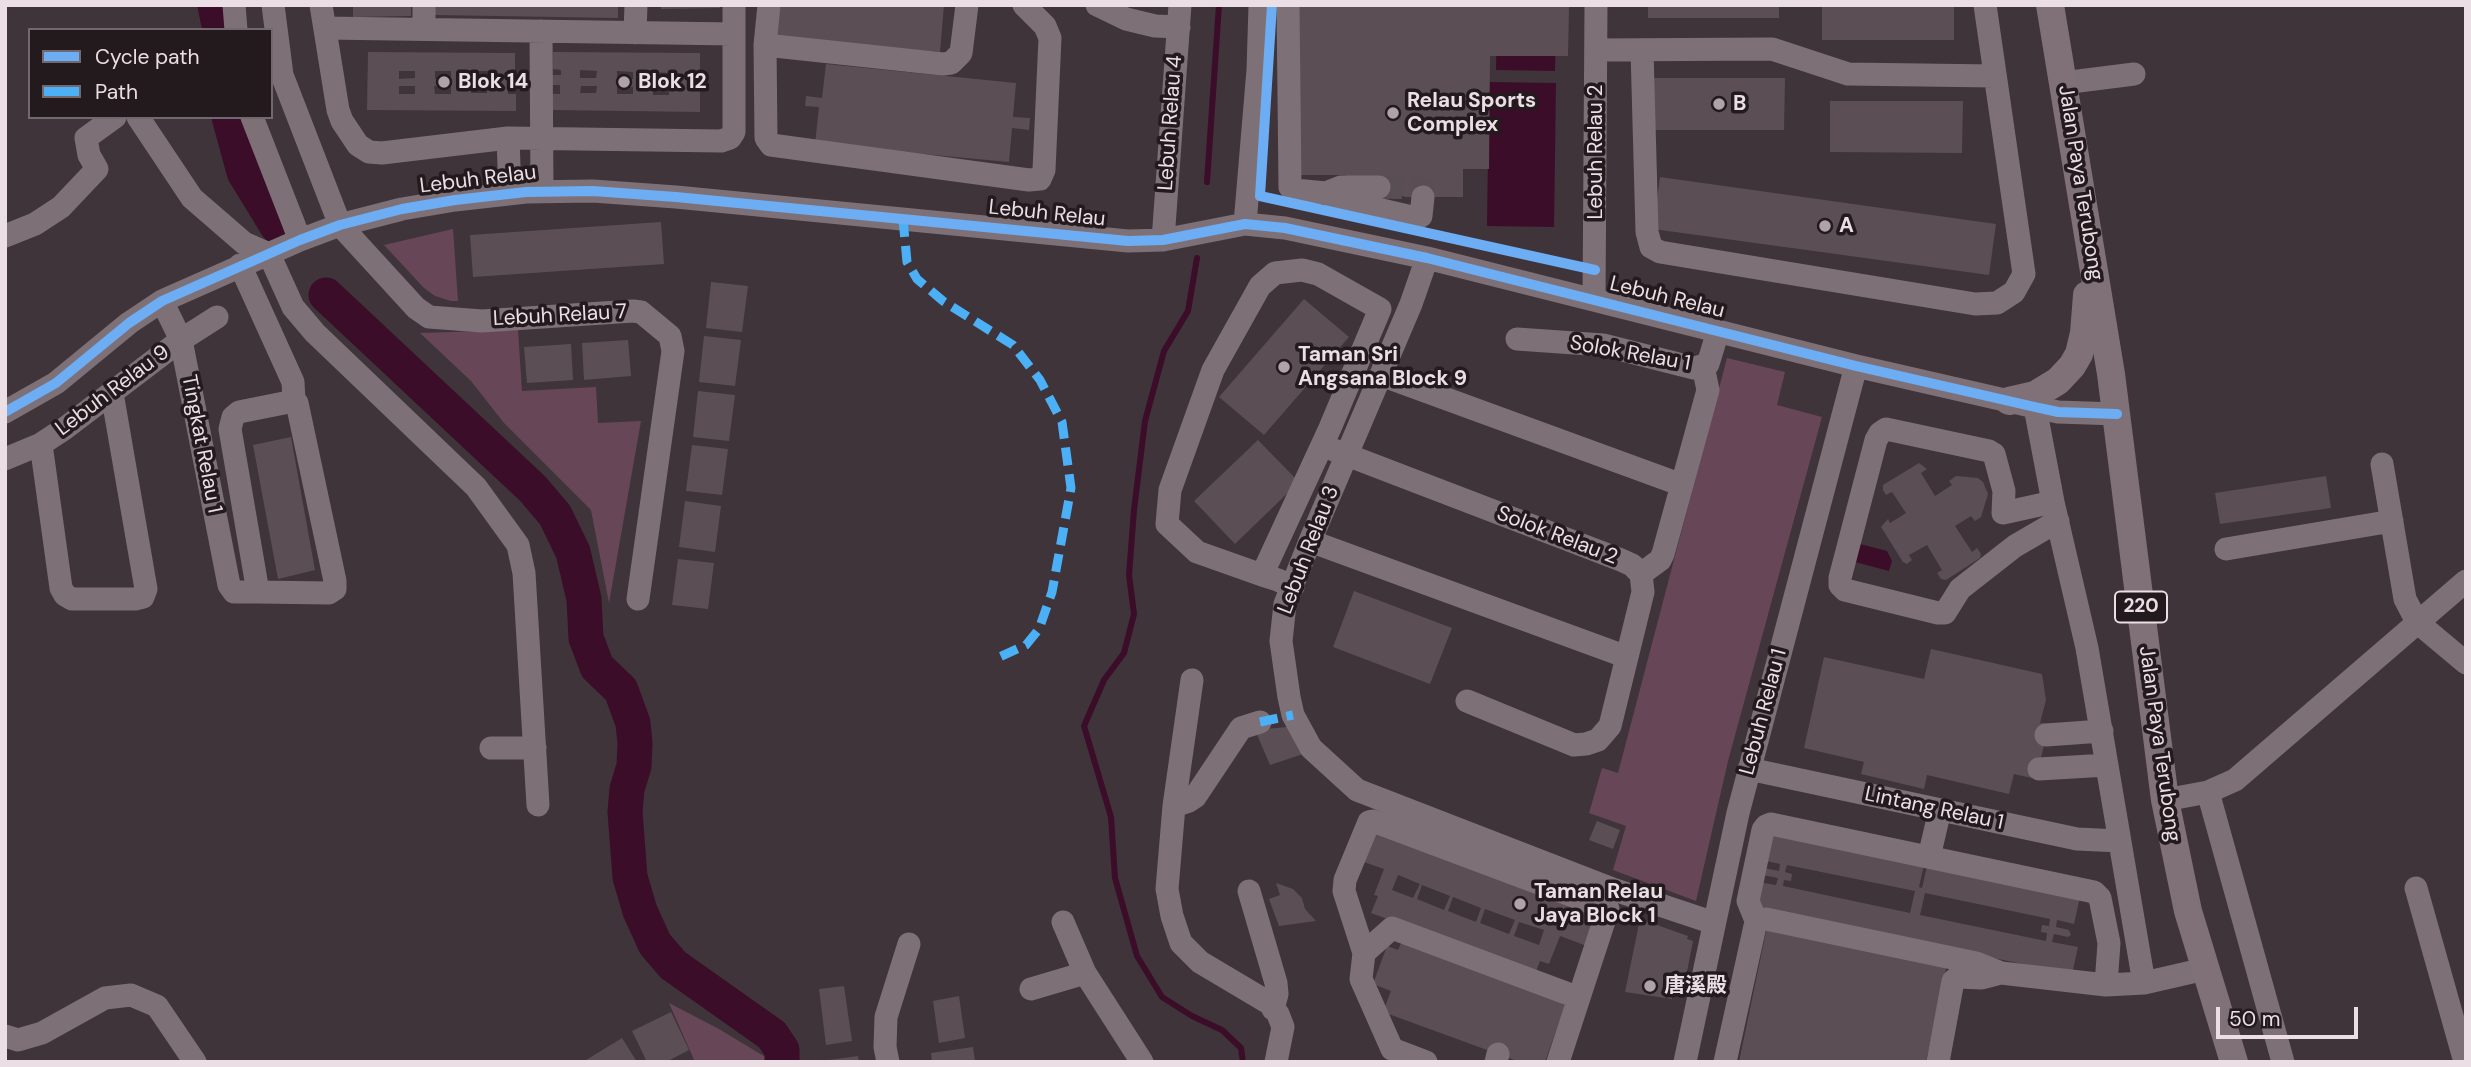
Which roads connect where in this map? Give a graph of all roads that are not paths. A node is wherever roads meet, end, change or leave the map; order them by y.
1 (234, 5) edge
2 (273, 5) edge
3 (424, 5) edge
4 (636, 5) edge
5 (734, 5) edge
6 (769, 5) edge
7 (967, 5) edge
8 (1024, 5) edge
9 (1097, 5) edge
10 (1260, 5) edge
11 (1288, 5) edge
12 (1596, 5) edge
13 (1985, 5) edge
14 (2050, 5) edge
15 (1180, 16) edge
16 (323, 17) edge
17 (236, 28) edge
18 (424, 29) junction
19 (541, 31) junction
20 (635, 33) junction
21 (734, 34) junction
22 (765, 45) junction
23 (1597, 50) junction
24 (1642, 50) junction
25 (2134, 74) dead end
26 (1995, 76) junction
27 (2063, 83) junction
28 (111, 119) edge
29 (139, 119) edge
30 (253, 119) edge
31 (541, 137) junction
32 (508, 138) junction
33 (1379, 187) tunnel mouth
34 (542, 191) junction
35 (1326, 193) junction
36 (510, 194) junction
37 (1423, 197) dead end
38 (1245, 224) junction
39 (340, 225) junction
40 (5, 236) edge
41 (300, 240) junction
42 (1163, 240) junction
43 (2090, 247) junction
44 (269, 254) junction
45 (1427, 258) junction
46 (240, 265) junction
47 (1594, 300) junction
48 (162, 301) junction
49 (217, 317) dead end
50 (1718, 331) junction
51 (1517, 339) dead end
52 (181, 340) junction
53 (1703, 366) junction
54 (1856, 366) junction
55 (1381, 374) junction
56 (112, 393) junction
57 (294, 401) junction
58 (2022, 404) junction
59 (5, 412) edge
60 (2117, 414) junction
61 (1326, 436) junction
62 (41, 444) junction
63 (1350, 447) junction
64 (5, 459) edge
65 (2382, 464) dead end
66 (1682, 485) junction
67 (2056, 512) junction
68 (2392, 521) junction
69 (1310, 541) junction
70 (2226, 549) dead end
71 (1641, 574) junction
72 (1262, 575) junction
73 (2466, 580) edge
74 (1293, 587) junction
75 (258, 592) junction
76 (638, 599) dead end
77 (2417, 622) junction
78 (1627, 657) junction
79 (2466, 663) edge
80 (1192, 680) dead end
81 (1467, 701) dead end
82 (1260, 722) dead end
83 (2102, 731) junction
84 (2046, 735) dead end
85 (491, 748) dead end
86 (535, 748) junction
87 (2107, 765) junction
88 (1749, 769) junction
89 (2039, 769) dead end
90 (2208, 792) junction
91 (2165, 800) junction
92 (538, 805) dead end
93 (1174, 806) junction
94 (1940, 810) junction
95 (2120, 841) junction
96 (1929, 858) junction
97 (2416, 888) dead end
98 (1249, 891) dead end
99 (1611, 899) junction
100 (1063, 922) dead end
101 (1714, 923) junction
102 (1757, 923) junction
103 (909, 944) dead end
104 (1364, 953) junction
105 (2205, 969) junction
106 (1085, 973) junction
107 (2001, 973) junction
108 (2144, 983) junction
109 (2106, 985) junction
110 (1031, 989) dead end
111 (1571, 991) junction
112 (1273, 1009) junction
113 (5, 1036) edge
114 (195, 1062) edge
115 (888, 1062) edge
116 (1142, 1062) edge
117 (1276, 1062) edge
118 (1426, 1062) edge
119 (1558, 1062) edge
120 (1685, 1062) edge
121 (1725, 1062) edge
122 (1938, 1062) edge
123 (2234, 1062) edge
124 (2283, 1062) edge
125 (2465, 1062) edge

1 - 17 street
2 - 39 street
3 - 18 street
4 - 20 street
5 - 21 street
6 - 22 street
7 - 22 street
8 - 22 street
9 - 15 street
10 - 38 street
11 - 35 street
12 - 23 street, Lebuh Relau 2
13 - 26 street
14 - 27 main road, Jalan Paya Terubong / 220
15 - 42 street, Lebuh Relau 4
16 - 18 street
16 - 32 street
18 - 19 street
19 - 20 street
19 - 31 street
20 - 21 street
21 - 31 street
23 - 24 street
23 - 47 street, Lebuh Relau 2
24 - 26 street
24 - 26 street
25 - 27 street
27 - 43 main road, Jalan Paya Terubong / 220
28 - 40 street
29 - 44 street
30 - 41 street
31 - 32 street
31 - 34 street
32 - 36 street
33 - 35 street
34 - 36 street, Lebuh Relau
34 - 42 street, Lebuh Relau
35 - 37 street
36 - 39 street, Lebuh Relau
38 - 42 street, Lebuh Relau
38 - 45 street, Lebuh Relau
39 - 41 street, Lebuh Relau
39 - 76 street, Lebuh Relau 7
41 - 44 street, Lebuh Relau
43 - 58 main road
43 - 60 main road, Jalan Paya Terubong / 220
44 - 46 street, Lebuh Relau
44 - 86 street
45 - 47 street, Lebuh Relau
45 - 55 street, Lebuh Relau 3
46 - 48 street, Lebuh Relau
46 - 57 street
47 - 50 street, Lebuh Relau
48 - 52 street, Tingkat Relau 1
48 - 59 street, Lebuh Relau
49 - 52 street, Lebuh Relau 9
50 - 53 street, Solok Relau 1
50 - 54 street, Lebuh Relau
51 - 53 street, Solok Relau 1
52 - 56 street, Lebuh Relau 9
52 - 75 street, Tingkat Relau 1
53 - 66 street
54 - 58 street, Lebuh Relau
54 - 88 street, Lebuh Relau 1
55 - 63 street, Lebuh Relau 3
55 - 66 street
56 - 62 street, Lebuh Relau 9
56 - 62 street
57 - 75 street
57 - 75 street
58 - 60 street, Lebuh Relau
58 - 67 street
60 - 91 main road, Jalan Paya Terubong / 220
61 - 63 street, Solok Relau 2
61 - 72 street
61 - 72 street
62 - 64 street, Lebuh Relau 9
63 - 69 street, Lebuh Relau 3
63 - 71 street, Solok Relau 2
65 - 68 street
66 - 71 street
67 - 67 street
67 - 83 street
68 - 70 street
68 - 77 street
69 - 74 street, Lebuh Relau 3
69 - 78 street
71 - 78 street, Solok Relau 2
72 - 74 street
73 - 77 street
74 - 99 street, Lebuh Relau 3
77 - 79 street
77 - 90 street
78 - 81 street, Solok Relau 2
80 - 93 street
82 - 93 street
83 - 84 street
83 - 87 street
85 - 86 street
86 - 92 street
87 - 89 street
87 - 95 street
88 - 94 street, Lintang Relau 1
88 - 101 street, Lebuh Relau 1
90 - 91 street
90 - 124 street, Jalan Paya Terubong
91 - 105 main road, Jalan Paya Terubong / 220
93 - 112 street
94 - 95 street, Lintang Relau 1
94 - 96 street
95 - 108 street
96 - 102 street
96 - 109 street
97 - 125 street
98 - 112 street
99 - 101 street, Lebuh Relau 3
99 - 104 street
99 - 111 street
100 - 106 street
101 - 120 street, Lebuh Relau 1
102 - 107 street
102 - 121 street
103 - 115 street
104 - 111 street
104 - 118 street
105 - 108 street
105 - 123 main road, Jalan Paya Terubong / 220
106 - 110 street
106 - 116 street
107 - 109 street
107 - 122 street
108 - 109 street
111 - 119 street
112 - 117 street
113 - 114 street

